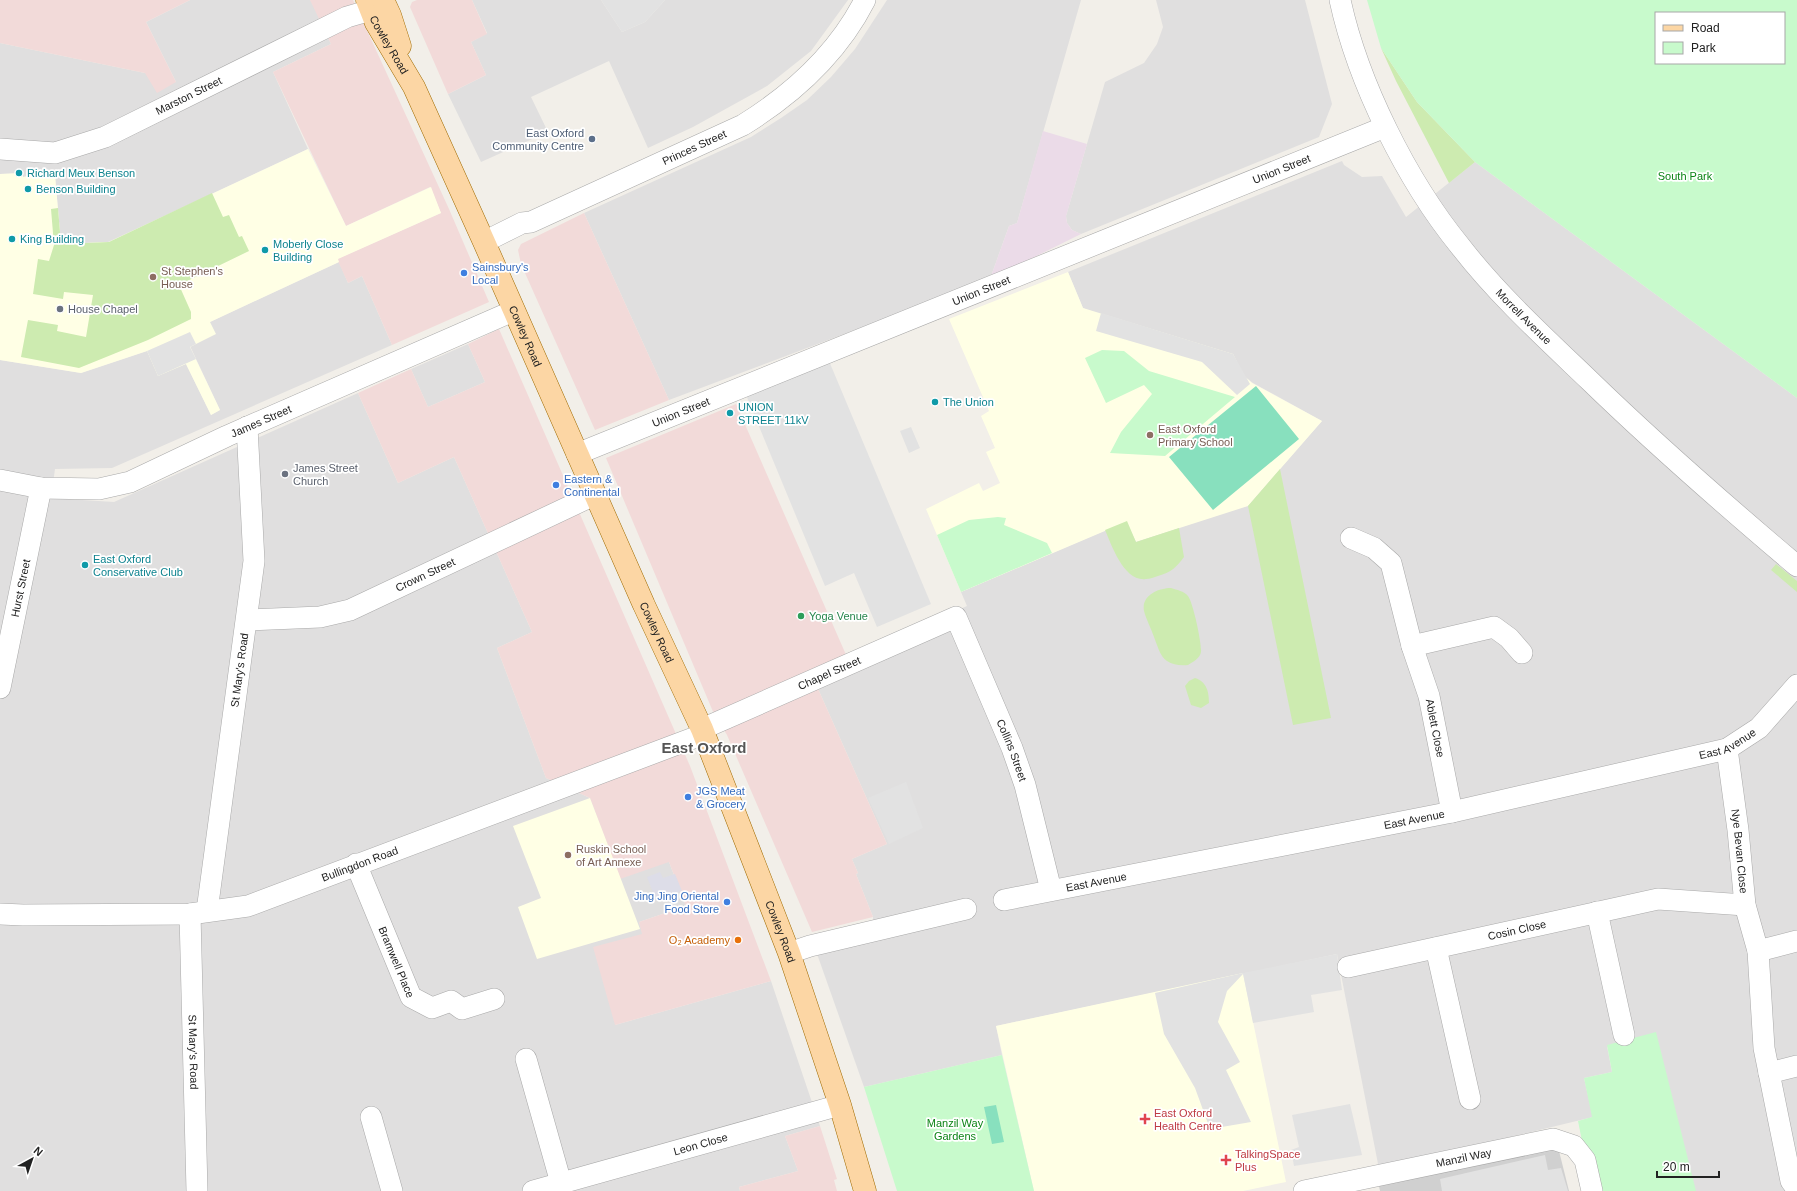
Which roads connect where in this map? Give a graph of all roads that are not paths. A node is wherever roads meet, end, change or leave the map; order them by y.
1 (865, 0) edge
2 (1340, 0) edge
3 (379, 3) edge
4 (1385, 128) junction
5 (0, 149) edge
6 (484, 242) junction
7 (514, 311) junction
8 (247, 428) junction
9 (577, 454) junction
10 (0, 480) edge
11 (41, 488) junction
12 (594, 494) junction
13 (1351, 538) dead end
14 (1797, 566) edge
15 (956, 617) joint
16 (247, 620) junction
17 (1412, 646) junction
18 (1522, 653) dead end
19 (1797, 685) edge
20 (0, 688) edge
21 (703, 731) junction
22 (1727, 750) junction
23 (1452, 812) junction
24 (356, 864) junction
25 (1051, 890) junction
26 (1004, 900) dead end
27 (1745, 905) junction
28 (966, 909) dead end
29 (198, 912) junction
30 (1597, 912) junction
31 (0, 914) edge
32 (1797, 941) edge
33 (1436, 948) junction
34 (1758, 951) junction
35 (789, 953) junction
36 (1348, 967) dead end
37 (494, 999) dead end
38 (1624, 1035) dead end
39 (526, 1058) dead end
40 (1797, 1066) edge
41 (1769, 1073) junction
42 (1470, 1099) dead end
43 (840, 1105) junction
44 (371, 1117) dead end
45 (561, 1183) junction
46 (1797, 1189) edge
47 (197, 1191) edge
48 (392, 1191) edge
49 (533, 1191) edge
50 (865, 1191) edge
51 (1304, 1191) edge
52 (1592, 1191) edge

1 - 6 street, Princes Street
2 - 4 street, Morrell Avenue
3 - 5 street, Marston Street
3 - 6 main road, Cowley Road
4 - 9 street, Union Street
4 - 14 street, Morrell Avenue
6 - 7 main road, Cowley Road
7 - 8 street, James Street
7 - 9 main road, Cowley Road
8 - 11 street, James Street
8 - 16 street, St Mary's Road
9 - 12 main road, Cowley Road
10 - 11 street, James Street
11 - 20 street, Hurst Street
12 - 16 street, Crown Street
12 - 21 main road, Cowley Road
13 - 17 street, Ablett Close
15 - 21 street, Chapel Street
15 - 25 street, Collins Street
16 - 29 street, St Mary's Road
17 - 18 street
17 - 23 street, Ablett Close
19 - 22 street, East Avenue
21 - 24 street, Bullingdon Road
21 - 35 main road, Cowley Road
22 - 23 street, East Avenue
22 - 27 street, Nye Bevan Close
23 - 25 street, East Avenue
24 - 29 street, Bullingdon Road
24 - 37 street, Bramwell Place
25 - 26 street, East Avenue
27 - 30 street, Cosin Close
27 - 34 street, Nye Bevan Close
28 - 35 street
29 - 31 street, Bullingdon Road
29 - 47 street, St Mary's Road
30 - 33 street, Cosin Close
30 - 38 street
32 - 34 street
33 - 36 street, Cosin Close
33 - 42 street
34 - 41 street, Nye Bevan Close
35 - 43 main road, Cowley Road
39 - 45 street
40 - 41 street
41 - 46 street, Nye Bevan Close
43 - 45 street, Leon Close
43 - 50 main road, Cowley Road
44 - 48 street
45 - 49 street, Leon Close
51 - 52 street, Manzil Way

